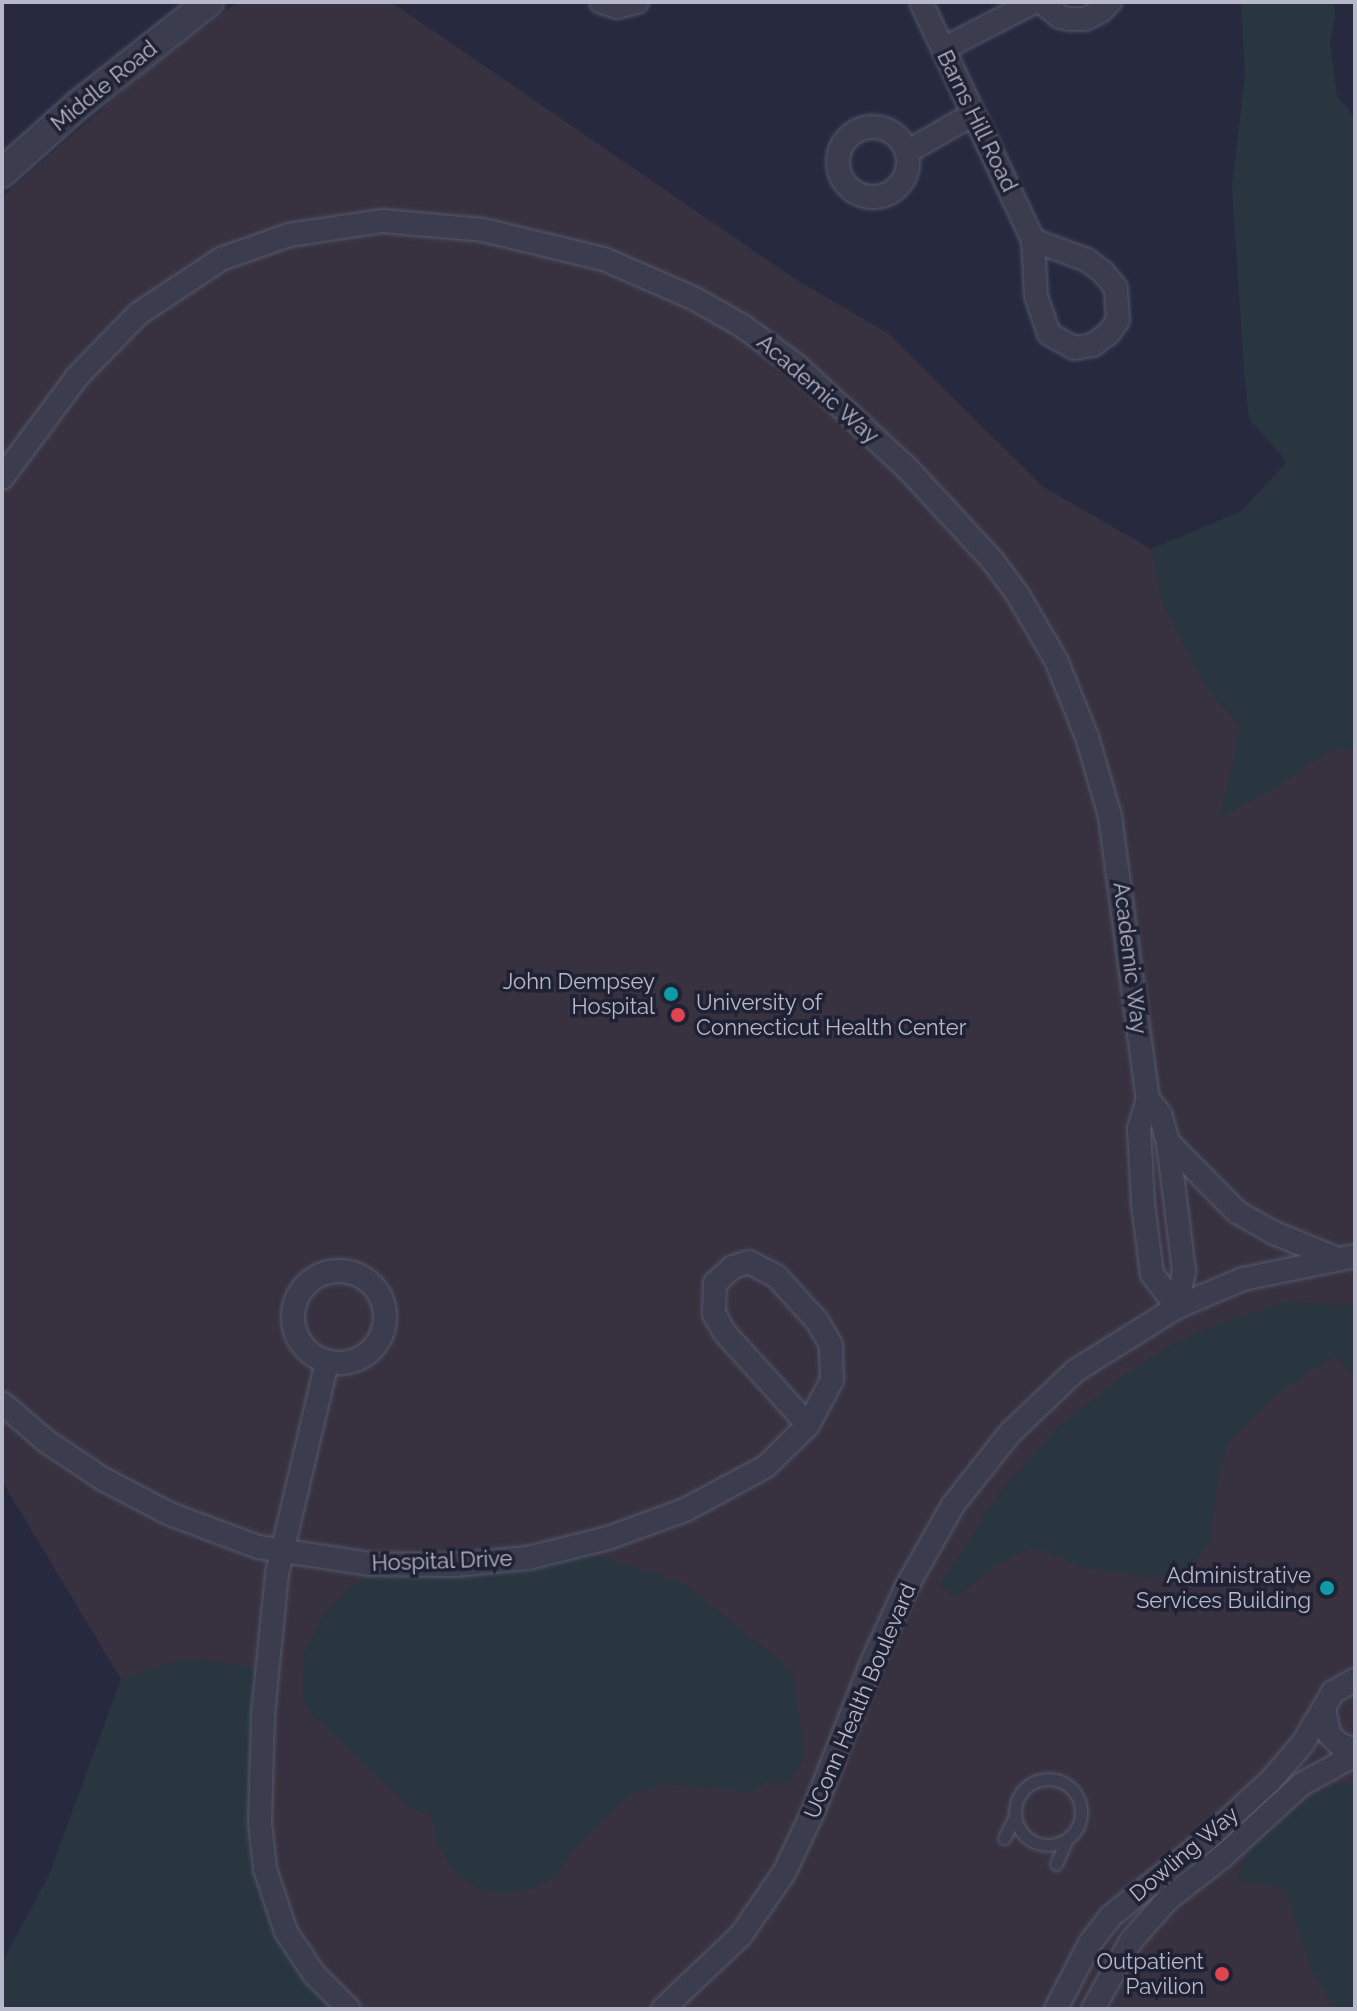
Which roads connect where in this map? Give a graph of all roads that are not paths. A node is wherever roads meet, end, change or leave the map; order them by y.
1 (209, 2) edge
2 (601, 2) edge
3 (637, 2) edge
4 (921, 2) edge
5 (1034, 2) edge
6 (1042, 2) edge
7 (1110, 2) edge
8 (943, 49) junction
9 (973, 114) junction
10 (907, 152) dead end
11 (2, 173) edge
12 (1033, 240) junction
13 (2, 478) edge
14 (1148, 1099) junction
15 (1168, 1142) junction
16 (1346, 1257) edge
17 (1177, 1307) junction
18 (327, 1362) junction
19 (2, 1403) edge
20 (808, 1425) junction
21 (281, 1552) junction
22 (1354, 1681) edge
23 (1324, 1708) junction
24 (1355, 1752) edge
25 (1015, 1816) junction
26 (1068, 1837) junction
27 (1004, 1838) dead end
28 (1056, 1864) dead end
29 (349, 2009) edge
30 (663, 2009) edge
31 (1056, 2009) edge
32 (1093, 2009) edge

1 - 11 street, Middle Road
2 - 3 street
4 - 8 street, Barns Hill Road
5 - 8 street
6 - 7 street
8 - 9 street, Barns Hill Road
9 - 10 street
9 - 12 street, Barns Hill Road
12 - 12 street, Barns Hill Road
13 - 14 street, Academic Way
14 - 15 street, Academic Way
14 - 17 street, Academic Way
15 - 16 street, Academic Way
15 - 17 street, Academic Way
16 - 17 street, UConn Health Boulevard
17 - 30 street, UConn Health Boulevard
18 - 18 street
18 - 21 street
19 - 21 street
20 - 20 street, Hospital Drive
20 - 21 street, Hospital Drive
21 - 29 street
22 - 23 street, Dowling Way
23 - 24 street, Dowling Way
23 - 31 street, Dowling Way
24 - 32 street, Dowling Way
25 - 26 lane
25 - 26 lane
25 - 27 lane
26 - 28 lane

